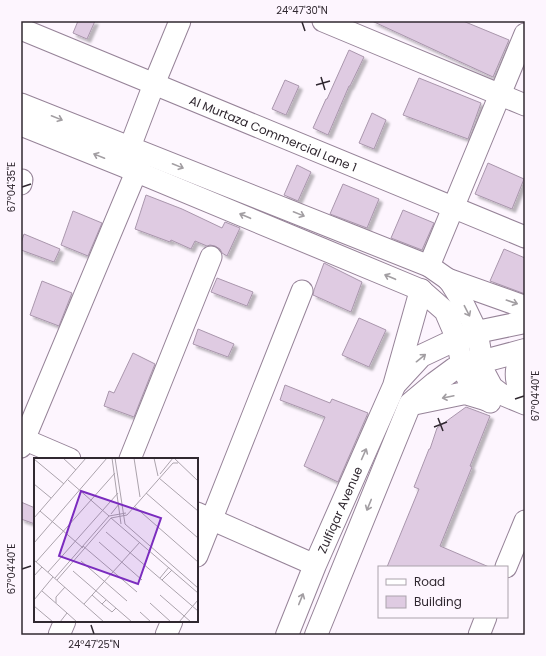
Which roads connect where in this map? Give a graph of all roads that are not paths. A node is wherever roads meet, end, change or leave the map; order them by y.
1 (180, 21) edge
2 (323, 21) edge
3 (21, 29) edge
4 (525, 34) edge
5 (154, 84) junction
6 (500, 94) junction
7 (21, 104) edge
8 (525, 105) edge
9 (21, 125) edge
10 (134, 159) junction
11 (453, 207) junction
12 (525, 237) edge
13 (211, 257) dead end
14 (429, 266) junction
15 (449, 280) junction
16 (421, 290) junction
17 (302, 291) dead end
18 (525, 307) edge
19 (525, 322) edge
20 (477, 332) junction
21 (457, 339) junction
22 (525, 350) edge
23 (525, 356) edge
24 (482, 360) junction
25 (462, 366) junction
26 (394, 386) junction
27 (485, 399) junction
28 (525, 399) edge
29 (410, 404) junction
30 (525, 404) edge
31 (525, 418) edge
32 (22, 441) edge
33 (67, 458) edge
34 (130, 458) edge
35 (204, 517) edge
36 (525, 521) edge
37 (198, 550) edge
38 (315, 565) junction
39 (506, 566) edge
40 (486, 618) edge
41 (65, 622) edge
42 (172, 622) edge
43 (59, 635) edge
44 (166, 635) edge
45 (287, 635) edge
46 (316, 635) edge
47 (479, 635) edge

1 - 5 street
2 - 6 street
3 - 5 street, Al Murtaza Commercial Lane 1
4 - 6 street
5 - 10 street
5 - 11 street, Al Murtaza Commercial Lane 1
6 - 8 street
6 - 11 street
7 -> 10 street
10 -> 9 street
10 -> 14 street
16 -> 10 street
10 - 32 street
11 - 12 street, Al Murtaza Commercial Lane 1
11 - 14 street
13 - 34 street
14 - 15 street
15 -> 18 street
15 -> 20 street
16 - 21 street
16 - 26 street
17 - 35 street
19 - 20 street
20 - 21 street
20 - 24 street
21 - 25 street
26 -> 21 street
22 - 24 street
23 - 28 street
24 - 25 street
24 - 30 street
25 - 27 street
25 - 29 street
38 -> 26 street, Zulfiqar Avenue
27 -> 29 street
27 - 31 street
29 -> 46 street, Zulfiqar Avenue
32 - 33 street
35 - 37 street
35 - 38 street
36 - 39 street
45 -> 38 street, Zulfiqar Avenue
40 - 47 street
41 - 43 street
42 - 44 street

